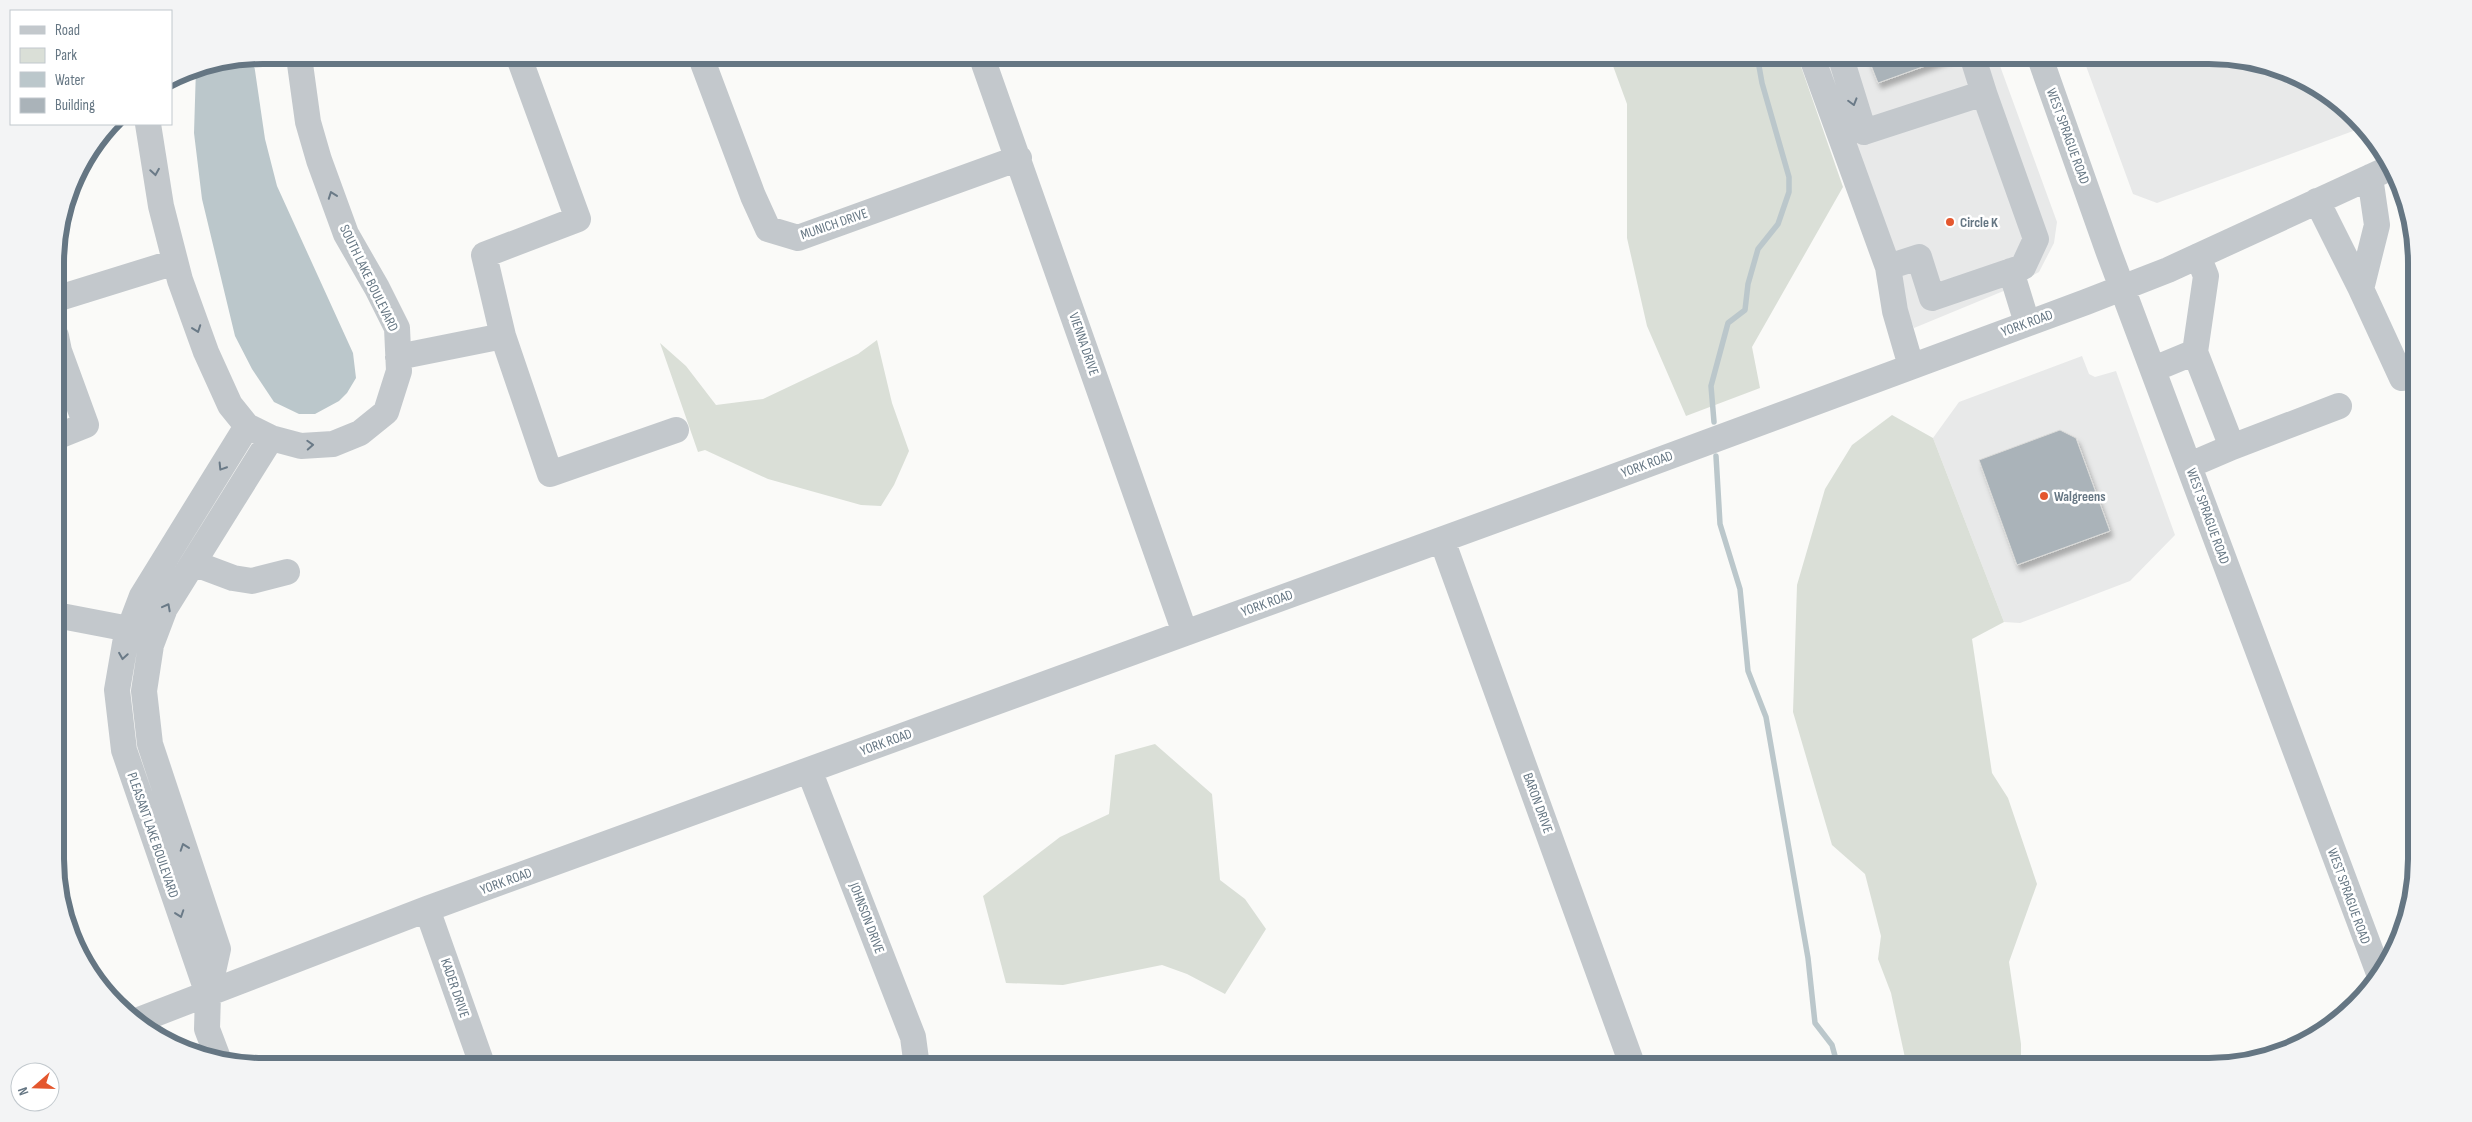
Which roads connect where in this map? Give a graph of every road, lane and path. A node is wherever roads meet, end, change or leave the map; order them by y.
1 (300, 64) edge
2 (521, 64) edge
3 (703, 64) edge
4 (984, 64) edge
5 (1816, 64) edge
6 (1841, 64) edge
7 (1975, 64) edge
8 (2042, 64) edge
9 (1984, 93) junction
10 (148, 125) edge
11 (1853, 136) junction
12 (1019, 158) junction
13 (2381, 172) edge
14 (2317, 201) junction
15 (2198, 256) junction
16 (175, 262) junction
17 (1888, 267) junction
18 (2010, 271) junction
19 (2122, 286) junction
20 (2361, 289) junction
21 (64, 297) edge
22 (2027, 323) junction
23 (503, 336) junction
24 (2195, 352) junction
25 (398, 357) junction
26 (1911, 366) junction
27 (2154, 369) junction
28 (64, 377) edge
29 (2402, 378) dead end
30 (2339, 406) dead end
31 (248, 426) junction
32 (676, 430) dead end
33 (64, 435) edge
34 (271, 438) junction
35 (2232, 448) junction
36 (2190, 465) junction
37 (1442, 540) junction
38 (193, 563) junction
39 (287, 572) dead end
40 (64, 616) edge
41 (129, 628) junction
42 (1185, 633) junction
43 (809, 770) junction
44 (427, 909) junction
45 (2377, 967) edge
46 (208, 994) junction
47 (144, 1018) edge
48 (216, 1052) edge
49 (480, 1058) edge
50 (916, 1058) edge
51 (1631, 1058) edge

25 -> 1 street, SOUTH LAKE BOULEVARD
2 - 23 street
3 - 12 street, MUNICH DRIVE
4 - 12 street, VIENNA DRIVE
5 - 11 street
6 -> 11 street
7 - 9 street
8 - 19 street, WEST SPRAGUE ROAD
9 - 11 street
9 - 18 street
10 -> 16 street
11 - 17 street
12 - 42 street, VIENNA DRIVE
13 - 14 street, YORK ROAD
13 - 20 street
14 - 15 street, YORK ROAD
14 - 20 street
15 - 19 street, YORK ROAD
15 - 24 street
16 - 21 street
16 -> 31 street
17 - 18 street
17 - 26 street
18 - 22 street
19 - 22 street, YORK ROAD
19 - 27 street, WEST SPRAGUE ROAD
20 - 29 street
22 - 26 street, YORK ROAD
23 - 25 street
23 - 32 street
24 - 27 street
24 - 35 street
34 -> 25 street, SOUTH LAKE BOULEVARD
26 - 37 street, YORK ROAD
27 - 36 street, WEST SPRAGUE ROAD
28 - 33 street
30 - 35 street
31 - 34 street, SOUTH LAKE BOULEVARD
31 -> 41 street, PLEASANT LAKE BOULEVARD
34 - 38 street, PLEASANT LAKE BOULEVARD
35 - 36 street
36 - 45 street, WEST SPRAGUE ROAD
37 - 42 street, YORK ROAD
37 - 51 street, BARON DRIVE
38 - 39 street
46 -> 38 street, PLEASANT LAKE BOULEVARD
40 - 41 street
41 -> 46 street, PLEASANT LAKE BOULEVARD
42 - 43 street, YORK ROAD
43 - 44 street, YORK ROAD
43 - 50 street, JOHNSON DRIVE
44 - 46 street, YORK ROAD
44 - 49 street, KADER DRIVE
46 - 47 street, YORK ROAD
46 - 48 street

